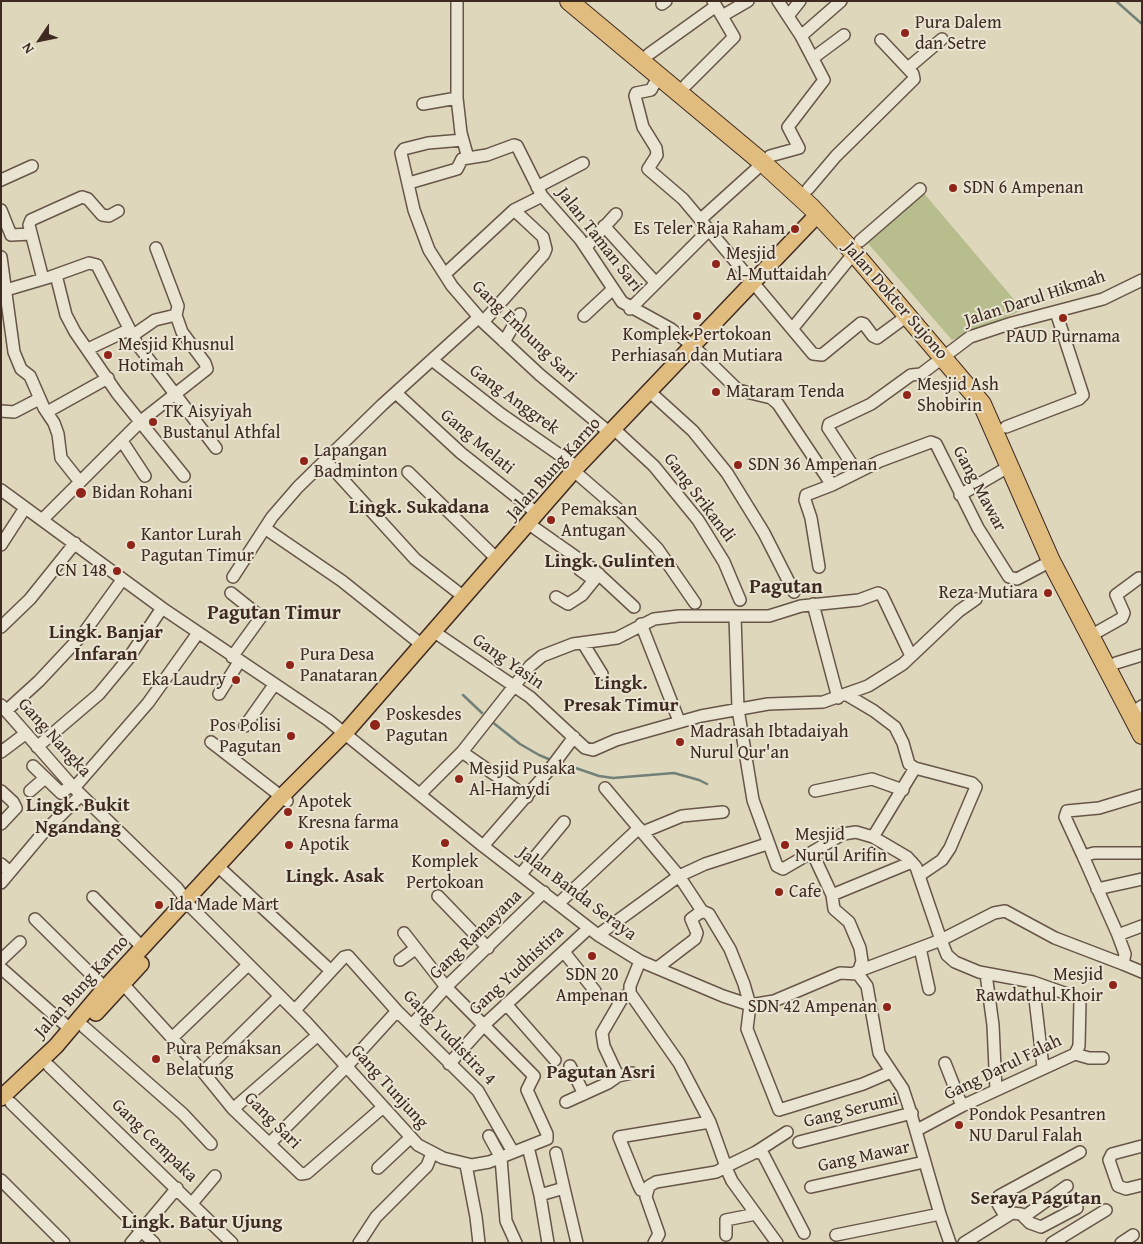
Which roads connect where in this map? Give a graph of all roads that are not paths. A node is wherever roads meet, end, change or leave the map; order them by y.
1 (457, 1) edge
2 (569, 1) edge
3 (586, 1) edge
4 (748, 1) edge
5 (778, 1) edge
6 (800, 1) edge
7 (841, 1) edge
8 (714, 4) edge
9 (722, 16) junction
10 (788, 16) junction
11 (844, 35) dead end
12 (801, 36) junction
13 (942, 39) dead end
14 (881, 40) dead end
15 (649, 54) junction
16 (813, 58) junction
17 (908, 68) junction
18 (658, 76) junction
19 (686, 86) junction
20 (457, 98) junction
21 (423, 104) dead end
22 (706, 110) junction
23 (463, 140) junction
24 (468, 158) junction
25 (766, 160) junction
26 (583, 163) dead end
27 (32, 166) dead end
28 (1, 180) edge
29 (409, 183) junction
30 (920, 189) dead end
31 (539, 192) junction
32 (819, 207) junction
33 (1, 210) edge
34 (514, 210) junction
35 (118, 211) dead end
36 (616, 214) dead end
37 (701, 219) junction
38 (604, 226) junction
39 (710, 230) junction
40 (31, 234) junction
41 (586, 247) junction
42 (857, 247) junction
43 (156, 248) dead end
44 (1, 257) edge
45 (445, 274) junction
46 (56, 275) junction
47 (43, 279) junction
48 (1142, 280) edge
49 (655, 282) junction
50 (754, 282) junction
51 (613, 289) junction
52 (6, 290) junction
53 (630, 309) junction
54 (1056, 312) junction
55 (520, 314) dead end
56 (176, 315) junction
57 (584, 316) dead end
58 (907, 316) junction
59 (481, 320) junction
60 (792, 328) junction
61 (130, 333) junction
62 (506, 338) junction
63 (693, 346) junction
64 (7, 347) edge
65 (88, 349) junction
66 (947, 354) junction
67 (432, 360) junction
68 (108, 378) junction
69 (650, 392) junction
70 (396, 393) junction
71 (175, 395) junction
72 (40, 399) junction
73 (1, 402) edge
74 (1, 406) edge
75 (1, 412) edge
76 (46, 412) junction
77 (141, 421) junction
78 (1006, 427) junction
79 (612, 431) junction
80 (122, 441) junction
81 (216, 448) dead end
82 (325, 460) junction
83 (1010, 466) junction
84 (576, 469) junction
85 (408, 472) dead end
86 (857, 472) junction
87 (146, 476) dead end
88 (184, 476) dead end
89 (80, 482) junction
90 (832, 485) junction
91 (1, 490) edge
92 (960, 495) junction
93 (25, 508) junction
94 (43, 519) junction
95 (533, 519) junction
96 (266, 529) junction
97 (75, 543) junction
98 (1, 545) edge
99 (498, 560) junction
100 (1051, 561) junction
101 (819, 568) dead end
102 (580, 570) dead end
103 (233, 577) dead end
104 (596, 577) junction
105 (1139, 578) dead end
106 (122, 580) junction
107 (794, 592) dead end
108 (231, 593) dead end
109 (556, 597) dead end
110 (464, 598) junction
111 (976, 599) dead end
112 (740, 600) dead end
113 (695, 603) dead end
114 (813, 604) junction
115 (634, 606) dead end
116 (162, 608) junction
117 (735, 616) junction
118 (1091, 623) junction
119 (641, 624) junction
120 (1, 627) edge
121 (433, 632) junction
122 (198, 633) junction
123 (583, 643) junction
124 (422, 645) junction
125 (1142, 655) edge
126 (911, 656) junction
127 (235, 660) junction
128 (1116, 663) junction
129 (602, 674) dead end
130 (274, 685) junction
131 (515, 686) junction
132 (219, 694) dead end
133 (842, 696) junction
134 (4, 708) edge
135 (738, 709) junction
136 (1141, 709) edge
137 (680, 721) junction
138 (245, 726) dead end
139 (345, 733) junction
140 (25, 734) junction
141 (1142, 735) edge
142 (578, 741) junction
143 (211, 742) dead end
144 (37, 747) junction
145 (1, 752) edge
146 (462, 752) junction
147 (33, 766) dead end
148 (915, 768) junction
149 (45, 778) junction
150 (605, 788) dead end
151 (76, 789) junction
152 (904, 790) junction
153 (1, 791) edge
154 (30, 791) dead end
155 (815, 791) dead end
156 (420, 794) junction
157 (1142, 795) edge
158 (526, 797) junction
159 (285, 798) junction
160 (724, 812) dead end
161 (564, 822) dead end
162 (1, 824) edge
163 (641, 830) junction
164 (874, 837) junction
165 (767, 844) junction
166 (483, 846) junction
167 (812, 852) junction
168 (1142, 853) edge
169 (1084, 860) junction
170 (912, 862) junction
171 (1, 864) edge
172 (223, 871) junction
173 (10, 872) junction
174 (520, 874) junction
175 (920, 875) junction
176 (679, 876) junction
177 (1142, 879) edge
178 (1, 883) edge
179 (1096, 889) junction
180 (544, 892) junction
181 (832, 895) junction
182 (438, 896) dead end
183 (93, 897) dead end
184 (189, 903) junction
185 (559, 903) junction
186 (702, 911) junction
187 (34, 918) dead end
188 (1142, 926) edge
189 (594, 931) junction
190 (404, 933) dead end
191 (1118, 935) junction
192 (941, 940) junction
193 (20, 942) dead end
194 (142, 947) junction
195 (488, 948) junction
196 (920, 948) junction
197 (415, 949) junction
198 (564, 952) junction
199 (1, 960) edge
200 (400, 960) dead end
201 (640, 961) junction
202 (1123, 964) junction
203 (248, 965) junction
204 (1, 968) edge
205 (657, 968) junction
206 (331, 971) junction
207 (857, 971) junction
208 (1142, 972) edge
209 (986, 974) junction
210 (1034, 982) junction
211 (123, 984) junction
212 (446, 987) junction
213 (929, 989) dead end
214 (595, 991) dead end
215 (630, 993) junction
216 (280, 996) junction
217 (101, 998) junction
218 (506, 1004) junction
219 (750, 1005) junction
220 (295, 1010) junction
221 (397, 1011) junction
222 (485, 1024) junction
223 (412, 1025) junction
224 (77, 1028) junction
225 (318, 1035) junction
226 (172, 1038) junction
227 (1075, 1054) junction
228 (1103, 1058) dead end
229 (555, 1060) dead end
230 (945, 1062) dead end
231 (449, 1064) junction
232 (50, 1066) junction
233 (570, 1066) dead end
234 (346, 1067) junction
235 (1043, 1067) junction
236 (203, 1072) junction
237 (891, 1072) junction
238 (632, 1073) dead end
239 (618, 1076) junction
240 (996, 1090) junction
241 (584, 1094) junction
242 (5, 1097) edge
243 (566, 1102) dead end
244 (962, 1106) junction
245 (382, 1108) junction
246 (233, 1109) junction
247 (912, 1113) junction
248 (710, 1122) junction
249 (917, 1130) junction
250 (787, 1132) dead end
251 (489, 1136) dead end
252 (410, 1138) junction
253 (799, 1142) dead end
254 (270, 1143) junction
255 (211, 1144) dead end
256 (530, 1146) junction
257 (1142, 1146) edge
258 (513, 1152) junction
259 (756, 1152) junction
260 (1080, 1152) dead end
261 (432, 1153) junction
262 (556, 1153) dead end
263 (501, 1158) junction
264 (924, 1162) junction
265 (466, 1165) junction
266 (378, 1168) dead end
267 (725, 1168) junction
268 (215, 1176) dead end
269 (1, 1180) edge
270 (1142, 1185) edge
271 (1067, 1186) dead end
272 (811, 1187) dead end
273 (177, 1188) junction
274 (564, 1188) junction
275 (646, 1191) junction
276 (540, 1194) junction
277 (193, 1202) junction
278 (1077, 1208) dead end
279 (1106, 1210) dead end
280 (756, 1214) junction
281 (940, 1214) junction
282 (1005, 1216) junction
283 (1025, 1216) junction
284 (141, 1232) junction
285 (804, 1233) dead end
286 (726, 1235) dead end
287 (836, 1235) dead end
288 (1133, 1235) dead end
289 (64, 1243) edge
290 (131, 1243) edge
291 (154, 1243) edge
292 (232, 1243) edge
293 (359, 1243) edge
294 (479, 1243) edge
295 (516, 1243) edge
296 (548, 1243) edge
297 (577, 1243) edge
298 (654, 1243) edge
299 (777, 1243) edge
300 (950, 1243) edge
301 (964, 1243) edge
302 (1052, 1243) edge
303 (1120, 1243) edge

1 - 20 street
2 - 18 highway, Jalan Dokter Sujono
3 - 15 highway
4 - 9 street
5 - 10 street
6 - 10 street
7 - 12 street
8 - 9 street
8 - 15 street
9 - 19 street
10 - 12 street
11 - 16 street
12 - 16 street
13 - 17 street
14 - 17 street
15 - 19 highway
16 - 25 street
17 - 32 street
18 - 22 highway, Jalan Dokter Sujono
18 - 37 street
19 - 22 highway
20 - 21 street
20 - 23 street
22 - 25 highway, Jalan Dokter Sujono
23 - 24 street
23 - 29 street, Gang Embung Sari
24 - 29 street
24 - 31 street, Jalan Taman Sari
25 - 32 highway, Jalan Dokter Sujono
25 - 37 street
26 - 31 street
27 - 28 street
29 - 45 street, Gang Embung Sari
30 - 42 street
31 - 34 street
31 - 41 street, Jalan Taman Sari
32 - 42 highway, Jalan Dokter Sujono
32 - 50 main road, Jalan Bung Karno
33 - 40 street
34 - 45 street
34 - 59 street
35 - 40 street
36 - 38 street
37 - 39 street
38 - 41 street
38 - 49 street
39 - 49 street
39 - 50 street
40 - 47 street
41 - 51 street, Jalan Taman Sari
42 - 58 highway, Jalan Dokter Sujono
42 - 60 street
42 - 66 highway
43 - 56 street
44 - 52 street
45 - 59 street, Gang Embung Sari
46 - 47 street
46 - 61 street
46 - 65 street
47 - 52 street
48 - 54 street, Jalan Darul Hikmah
49 - 53 street
50 - 60 street
50 - 63 main road, Jalan Bung Karno
51 - 53 street, Jalan Taman Sari
51 - 57 street
52 - 64 street
53 - 63 street, Jalan Taman Sari
54 - 66 street, Jalan Darul Hikmah
54 - 78 street
55 - 62 street
56 - 61 street
56 - 71 street
58 - 60 street
58 - 66 highway, Jalan Dokter Sujono
59 - 62 street, Gang Embung Sari
59 - 67 street
61 - 65 street
61 - 71 street
62 - 79 street, Gang Embung Sari
63 - 69 main road, Jalan Bung Karno
63 - 90 street, Jalan Taman Sari
64 - 72 street
65 - 68 street
66 - 78 highway
66 - 83 highway, Jalan Dokter Sujono
66 - 86 street, Jalan Darul Hikmah
67 - 70 street
67 - 84 street, Gang Anggrek
68 - 76 street
68 - 77 street
69 - 79 main road, Jalan Bung Karno
69 - 107 street
70 - 82 street
70 - 95 street, Gang Melati
71 - 77 street
71 - 81 street
72 - 75 street
72 - 76 street
73 - 74 street
76 - 89 street
77 - 80 street
77 - 88 street
78 - 118 highway
79 - 84 main road, Jalan Bung Karno
79 - 112 street, Gang Srikandi
80 - 87 street
80 - 89 street
82 - 96 street
82 - 110 street
83 - 92 street
83 - 100 highway, Jalan Dokter Sujono
84 - 95 main road, Jalan Bung Karno
84 - 113 street, Gang Anggrek
85 - 99 street
86 - 90 street, Gang Mawar
86 - 92 street, Gang Mawar
89 - 94 street
90 - 101 street, Gang Mawar
91 - 93 street, Jalan Banda Seraya
92 - 100 street, Gang Mawar
93 - 94 street, Jalan Banda Seraya
93 - 98 street
94 - 97 street, Jalan Banda Seraya
95 - 99 main road, Jalan Bung Karno
95 - 104 street, Gang Melati
96 - 103 street
96 - 124 street
97 - 106 street, Jalan Banda Seraya
97 - 120 street
99 - 110 main road, Jalan Bung Karno
100 - 118 highway, Jalan Dokter Sujono
102 - 104 street
104 - 109 street
104 - 115 street
105 - 118 street
106 - 116 street, Jalan Banda Seraya
106 - 134 street
108 - 127 street
110 - 121 main road, Jalan Bung Karno
111 - 126 street
114 - 117 street
114 - 126 street
114 - 133 street
116 - 122 street, Jalan Banda Seraya
116 - 144 street
117 - 119 street
117 - 135 street
118 - 128 highway
118 - 141 highway, Jalan Dokter Sujono
119 - 123 street
119 - 137 street
121 - 124 main road, Jalan Bung Karno
121 - 131 street, Gang Yasin
122 - 127 street, Jalan Banda Seraya
122 - 151 street
123 - 129 street
123 - 131 street
124 - 139 main road, Jalan Bung Karno
125 - 128 street
126 - 133 street
127 - 130 street, Jalan Banda Seraya
127 - 132 street
128 - 136 highway
130 - 138 street
130 - 139 street, Jalan Banda Seraya
131 - 142 street, Gang Yasin
131 - 146 street
133 - 135 street
133 - 148 street
134 - 140 street, Gang Nangka
135 - 137 street
135 - 165 street
137 - 142 street
139 - 156 street, Jalan Banda Seraya
139 - 159 main road, Jalan Bung Karno
140 - 144 street, Gang Nangka
140 - 145 street
142 - 158 street
143 - 159 street
144 - 151 street, Gang Nangka
146 - 156 street
146 - 158 street
147 - 149 street
148 - 152 street
148 - 175 street
149 - 151 street
149 - 154 street
150 - 163 street
151 - 173 street
151 - 184 street, Gang Nangka
152 - 155 street
152 - 164 street
153 - 162 street
156 - 166 street, Jalan Banda Seraya
157 - 169 street
158 - 166 street
159 - 172 main road, Jalan Bung Karno
159 - 184 main road, Jalan Bung Karno
160 - 163 street
161 - 174 street
163 - 176 street
163 - 185 street
164 - 167 street
164 - 170 street
165 - 167 street
165 - 176 street, Gang Yudhistira
166 - 174 street, Jalan Banda Seraya
167 - 181 street
168 - 169 street
169 - 179 street
170 - 175 street, Gang Darul Falah
170 - 181 street
171 - 173 street
172 - 184 main road, Jalan Bung Karno
172 - 206 street
173 - 178 street
174 - 180 street, Jalan Banda Seraya
175 - 192 street, Gang Darul Falah
176 - 186 street
176 - 189 street, Gang Yudhistira
177 - 179 street
179 - 191 street
180 - 185 street, Jalan Banda Seraya
180 - 195 street, Gang Ramayana
181 - 207 street
182 - 195 street
183 - 194 street
184 - 194 main road, Jalan Bung Karno
184 - 203 street, Gang Nangka
184 - 211 main road
185 - 189 street, Jalan Banda Seraya
186 - 205 street
186 - 219 street
187 - 217 street
188 - 191 street
189 - 198 street, Gang Yudhistira
189 - 201 street, Jalan Banda Seraya
190 - 197 street
191 - 202 street
192 - 196 street, Jalan Banda Seraya
192 - 202 street, Jalan Banda Seraya
192 - 209 street, Gang Darul Falah
193 - 199 street
194 - 217 main road, Jalan Bung Karno
195 - 212 street, Gang Ramayana
196 - 207 street, Jalan Banda Seraya
196 - 213 street
197 - 200 street
197 - 212 street
198 - 214 street
198 - 218 street, Gang Yudhistira
201 - 205 street, Jalan Banda Seraya
201 - 215 street
202 - 208 street
203 - 216 street, Gang Tunjung
203 - 226 street
204 - 224 street
205 - 219 street, Jalan Banda Seraya
206 - 220 street
206 - 221 street, Gang Yudistira 4
207 - 219 street, Jalan Banda Seraya
207 - 237 street
209 - 210 street, Gang Darul Falah
209 - 240 street
210 - 227 street, Gang Darul Falah
210 - 235 street
211 - 217 main road
211 - 226 street, Gang Sari
212 - 222 street
212 - 223 street, Gang Ramayana
215 - 239 street
215 - 248 street
216 - 220 street, Gang Tunjung
216 - 236 street
217 - 224 main road
218 - 222 street, Gang Yudhistira
218 - 229 street
219 - 237 street
220 - 225 street, Gang Tunjung
221 - 223 street, Gang Yudistira 4
221 - 234 street
222 - 231 street, Gang Yudhistira
222 - 256 street
223 - 231 street, Gang Yudistira 4
224 - 232 main road
224 - 242 main road, Jalan Bung Karno
224 - 255 street
225 - 234 street, Gang Tunjung
225 - 246 street
226 - 236 street, Gang Sari
227 - 228 street
227 - 235 street, Gang Darul Falah
230 - 244 street
231 - 258 street, Gang Yudistira 4
232 - 242 main road
232 - 273 street, Gang Cempaka
233 - 241 street
234 - 245 street, Gang Tunjung
234 - 254 street
235 - 240 street, Gang Darul Falah
236 - 246 street, Gang Sari
237 - 247 street
238 - 239 street
239 - 241 street
240 - 244 street, Gang Darul Falah
241 - 243 street
242 - 284 street
244 - 249 street, Gang Darul Falah
245 - 252 street, Gang Tunjung
245 - 254 street, Gang Sari
246 - 254 street, Gang Sari
247 - 249 street
247 - 253 street, Gang Serumi
248 - 267 street
248 - 275 street
249 - 264 street
250 - 259 street
251 - 263 street
252 - 261 street, Gang Tunjung
252 - 266 street
256 - 258 street, Gang Tunjung
256 - 276 street
257 - 270 street
258 - 263 street, Gang Tunjung
259 - 267 street
259 - 285 street
260 - 282 street
261 - 265 street, Gang Tunjung
261 - 293 street
262 - 274 street
263 - 265 street, Gang Tunjung
263 - 295 street
264 - 272 street, Gang Mawar
264 - 281 street
265 - 294 street
267 - 275 street
267 - 280 street
268 - 277 street
269 - 289 street
271 - 283 street
273 - 277 street, Gang Cempaka
273 - 284 street
274 - 276 street
274 - 297 street
275 - 298 street
276 - 296 street
277 - 292 street, Gang Cempaka
278 - 283 street
279 - 302 street
280 - 286 street
280 - 299 street
281 - 287 street
281 - 300 street
282 - 283 street
282 - 301 street
284 - 290 street
284 - 291 street
288 - 303 street

